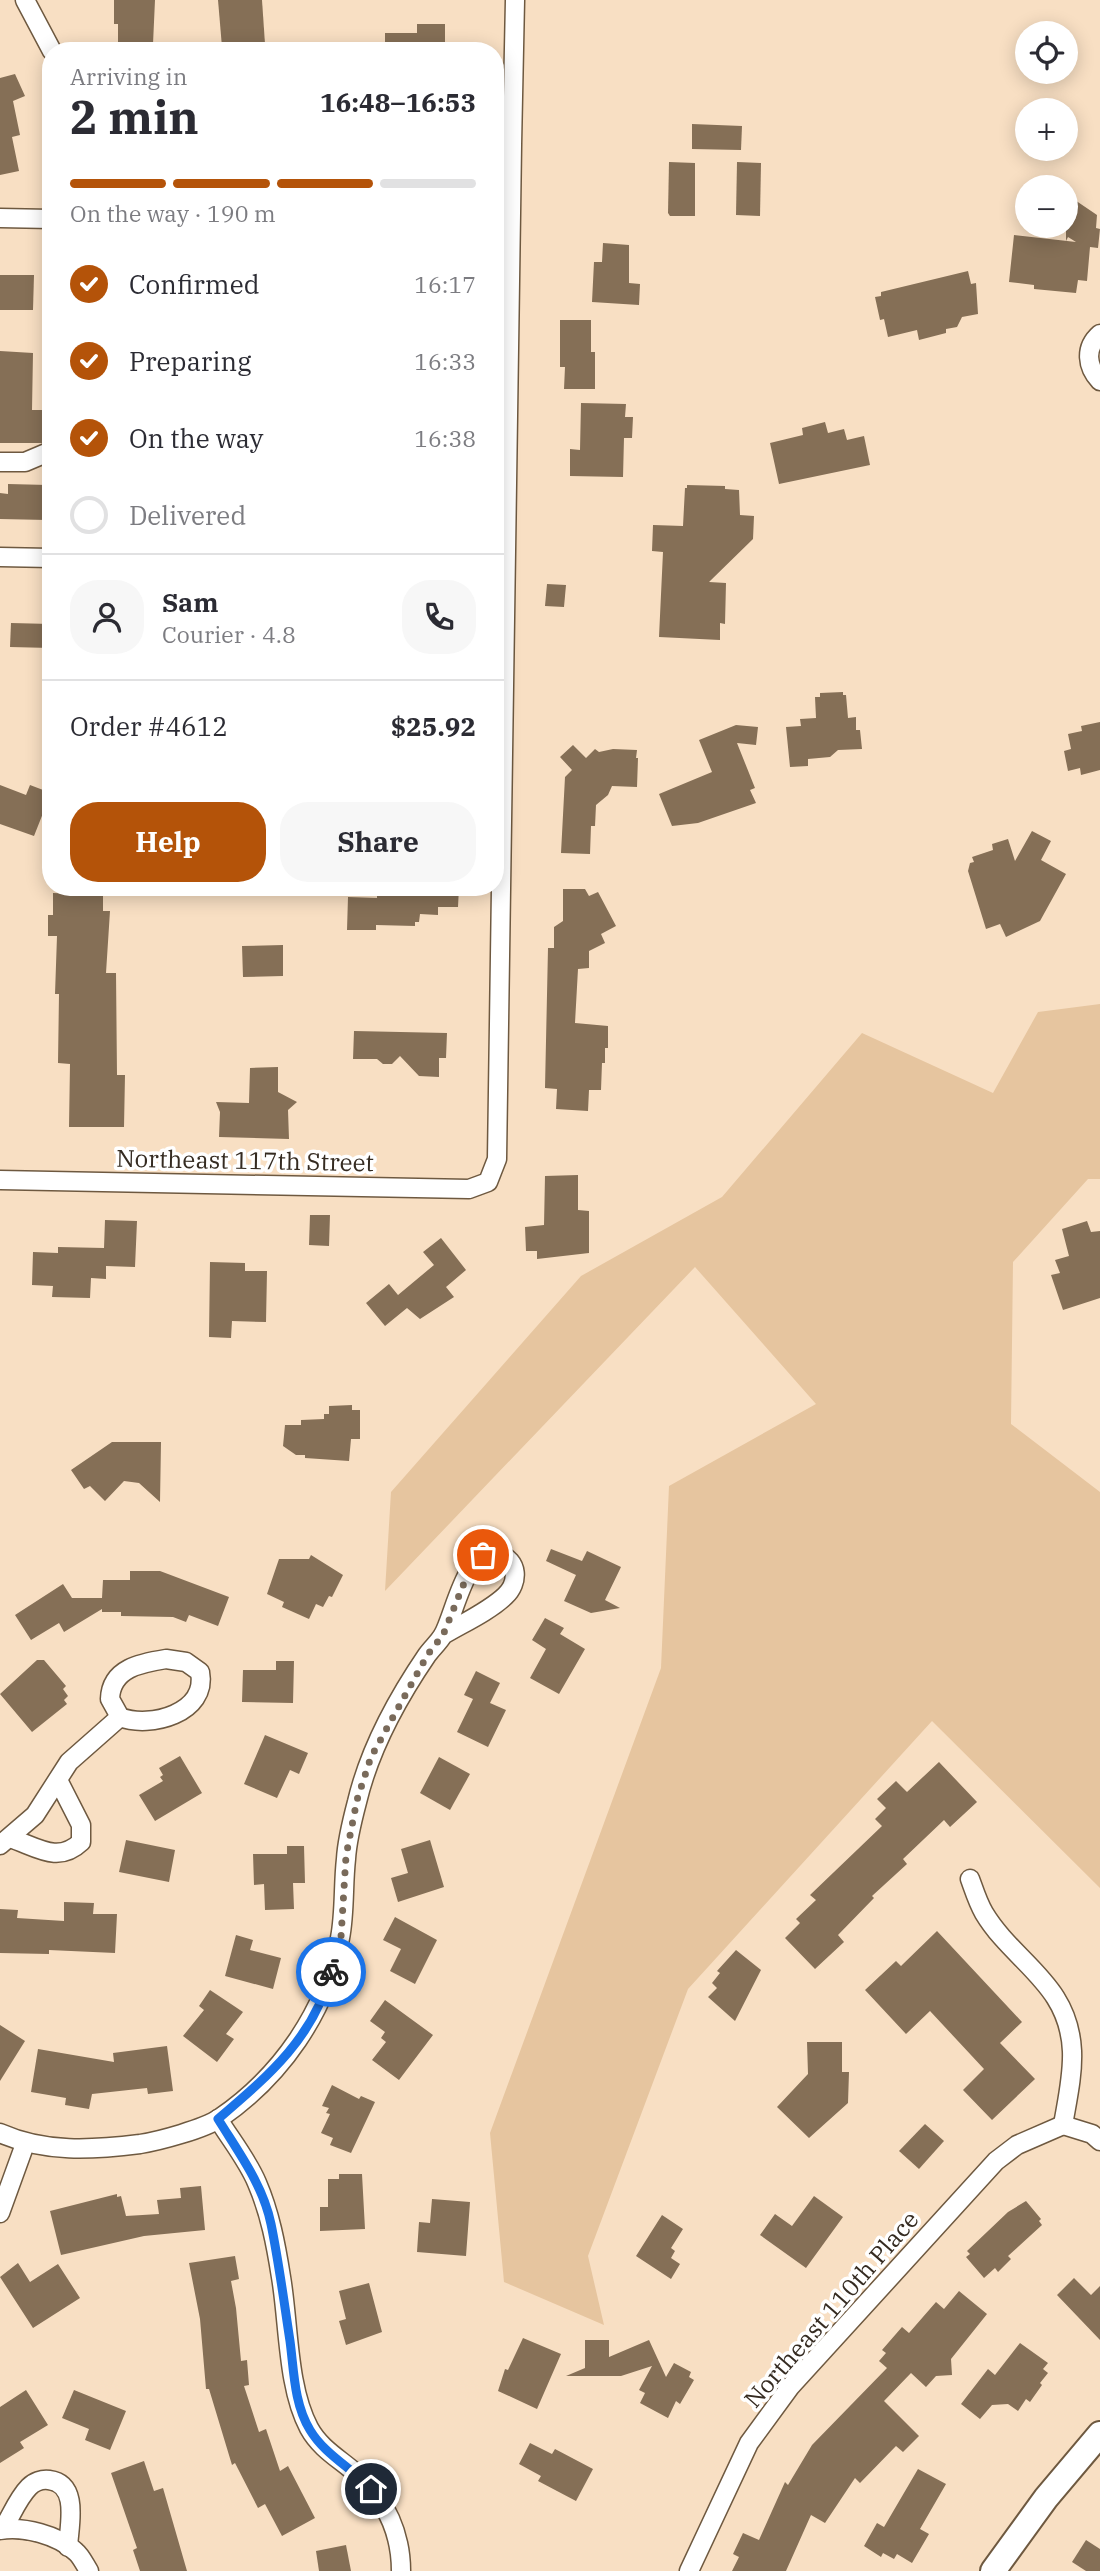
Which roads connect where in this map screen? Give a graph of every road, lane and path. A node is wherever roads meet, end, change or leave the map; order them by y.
1 (25, 0) edge
2 (514, 0) edge
3 (47, 42) edge
4 (504, 189) edge
5 (0, 218) edge
6 (42, 219) edge
7 (1100, 334) edge
8 (1100, 381) edge
9 (42, 455) edge
10 (0, 462) edge
11 (0, 557) edge
12 (42, 558) edge
13 (498, 896) edge
14 (0, 1180) edge
15 (443, 1635) junction
16 (120, 1717) junction
17 (58, 1780) junction
18 (5, 1842) edge
19 (970, 1879) dead end
20 (218, 2119) junction
21 (1063, 2126) junction
22 (0, 2133) edge
23 (1100, 2141) edge
24 (25, 2144) junction
25 (0, 2213) edge
26 (1100, 2434) edge
27 (1, 2530) edge
28 (68, 2547) junction
29 (89, 2571) edge
30 (401, 2571) edge
31 (689, 2571) edge
32 (993, 2571) edge

1 - 3 street
2 - 4 street
5 - 6 street
7 - 8 street
9 - 10 street
11 - 12 street
13 - 14 street, Northeast 117th Street
15 - 15 street
15 - 20 street
16 - 16 street
16 - 17 street
17 - 18 street
17 - 18 street
19 - 21 street
20 - 24 street
20 - 30 street
21 - 23 street
21 - 31 street, Northeast 110th Place
22 - 24 street
24 - 25 street
26 - 32 main road
27 - 28 street
27 - 28 street
28 - 29 street

